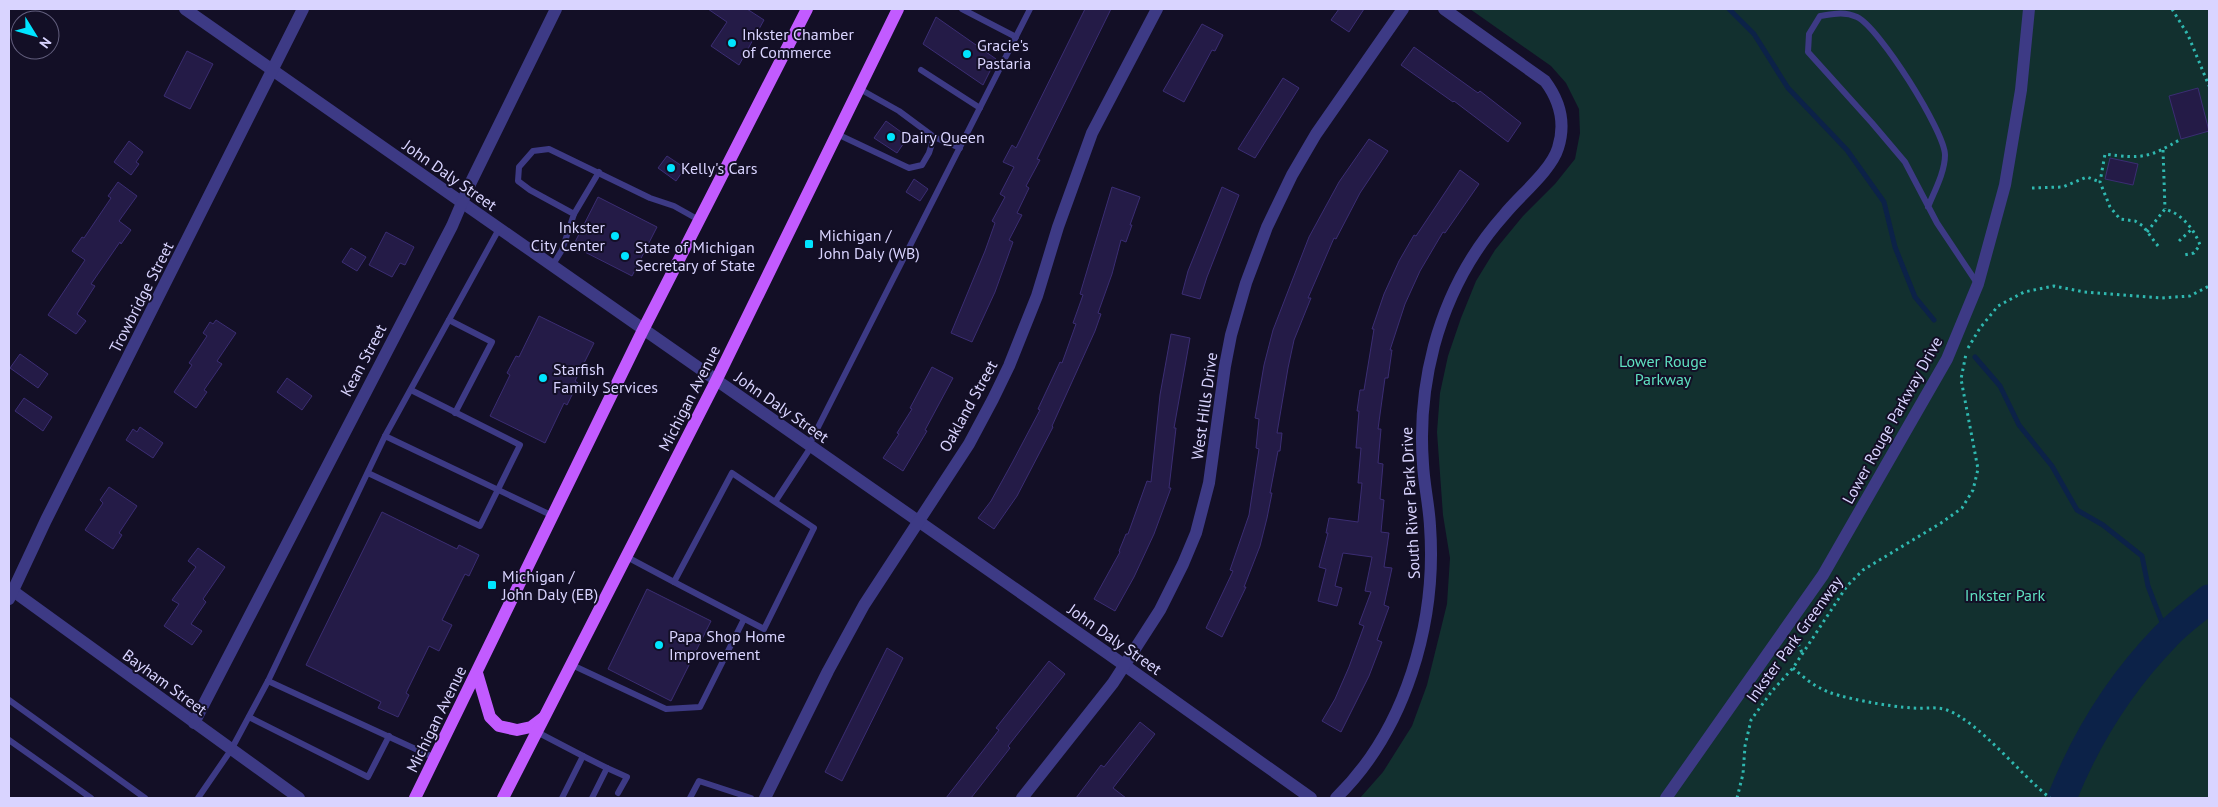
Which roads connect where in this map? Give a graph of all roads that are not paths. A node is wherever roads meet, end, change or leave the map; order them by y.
1 (185, 9) edge
2 (303, 9) edge
3 (556, 9) edge
4 (898, 9) edge
5 (962, 9) edge
6 (1030, 9) edge
7 (1157, 9) edge
8 (1402, 9) edge
9 (1444, 9) edge
10 (2029, 9) edge
11 (805, 10) edge
12 (1016, 37) junction
13 (273, 70) junction
14 (921, 70) dead end
15 (858, 88) junction
16 (980, 108) junction
17 (835, 134) junction
18 (934, 137) junction
19 (960, 148) junction
20 (599, 172) junction
21 (462, 203) junction
22 (1928, 207) junction
23 (574, 214) junction
24 (699, 220) junction
25 (499, 229) junction
26 (552, 266) junction
27 (1978, 284) junction
28 (449, 320) junction
29 (643, 330) junction
30 (716, 381) junction
31 (411, 390) junction
32 (455, 413) junction
33 (385, 436) junction
34 (810, 446) junction
35 (368, 473) junction
36 (498, 490) junction
37 (775, 502) junction
38 (554, 516) junction
39 (918, 521) junction
40 (627, 556) junction
41 (674, 582) junction
42 (11, 595) edge
43 (744, 619) junction
44 (572, 665) junction
45 (1124, 665) junction
46 (477, 673) junction
47 (268, 681) junction
48 (9, 700) edge
49 (545, 716) junction
50 (249, 717) junction
51 (194, 723) junction
52 (537, 732) junction
53 (388, 736) junction
54 (9, 740) edge
55 (231, 750) junction
56 (583, 756) junction
57 (435, 758) junction
58 (607, 768) junction
59 (618, 793) dead end
60 (90, 798) edge
61 (145, 798) edge
62 (198, 798) edge
63 (299, 798) edge
64 (415, 798) edge
65 (503, 798) edge
66 (562, 798) edge
67 (592, 798) edge
68 (690, 798) edge
69 (751, 798) edge
70 (766, 798) edge
71 (1022, 798) edge
72 (1311, 798) edge
73 (1336, 798) edge
74 (1666, 798) edge

1 - 13 street, John Daly Street
2 - 13 street, Trowbridge Street
3 - 21 street, Kean Street
4 - 15 main road, Michigan Avenue
5 - 12 lane
6 - 12 lane
7 - 39 street, Oakland Street
8 - 45 street, West Hills Drive
9 - 73 street, South River Park Drive
10 - 27 street, Lower Rouge Parkway Drive
11 - 24 main road, Michigan Avenue
12 - 16 lane
13 - 21 street, John Daly Street
13 - 42 street, Trowbridge Street
14 - 16 lane
15 - 17 main road, Michigan Avenue
15 - 18 lane
16 - 19 lane
17 - 18 lane
17 - 30 main road, Michigan Avenue
18 - 19 lane
19 - 34 lane
20 - 23 lane
20 - 23 lane
20 - 24 lane
21 - 25 street, John Daly Street
21 - 51 street, Kean Street
22 - 22 lane
22 - 27 lane
23 - 26 lane
24 - 29 main road, Michigan Avenue
25 - 26 street, John Daly Street
25 - 28 lane
26 - 29 street, John Daly Street
27 - 74 street, Lower Rouge Parkway Drive
28 - 31 lane
28 - 32 lane
29 - 30 street, John Daly Street
29 - 38 main road, Michigan Avenue
30 - 34 street, John Daly Street
30 - 40 main road, Michigan Avenue
31 - 32 lane
31 - 33 lane
32 - 36 lane
33 - 35 lane
33 - 36 lane
34 - 37 lane
34 - 39 street, John Daly Street
35 - 36 lane
35 - 47 lane
36 - 38 lane
37 - 41 lane
37 - 43 lane
38 - 46 main road, Michigan Avenue
39 - 45 street, John Daly Street
39 - 70 street, Oakland Street
40 - 41 lane
40 - 44 main road, Michigan Avenue
41 - 43 lane
42 - 51 street, Bayham Street
43 - 44 lane
44 - 49 main road, Michigan Avenue
45 - 71 street, West Hills Drive
45 - 72 street, John Daly Street
46 - 49 main road
46 - 57 main road, Michigan Avenue
47 - 50 lane
47 - 53 lane
48 - 61 lane
49 - 52 main road, Michigan Avenue
50 - 53 lane
50 - 55 lane
51 - 55 street, Bayham Street
52 - 56 lane
52 - 65 main road, Michigan Avenue
53 - 57 lane
54 - 60 lane
55 - 62 lane
55 - 63 street, Bayham Street
56 - 58 lane
56 - 66 lane
57 - 64 main road, Michigan Avenue
58 - 59 lane
58 - 67 lane
68 - 69 lane

